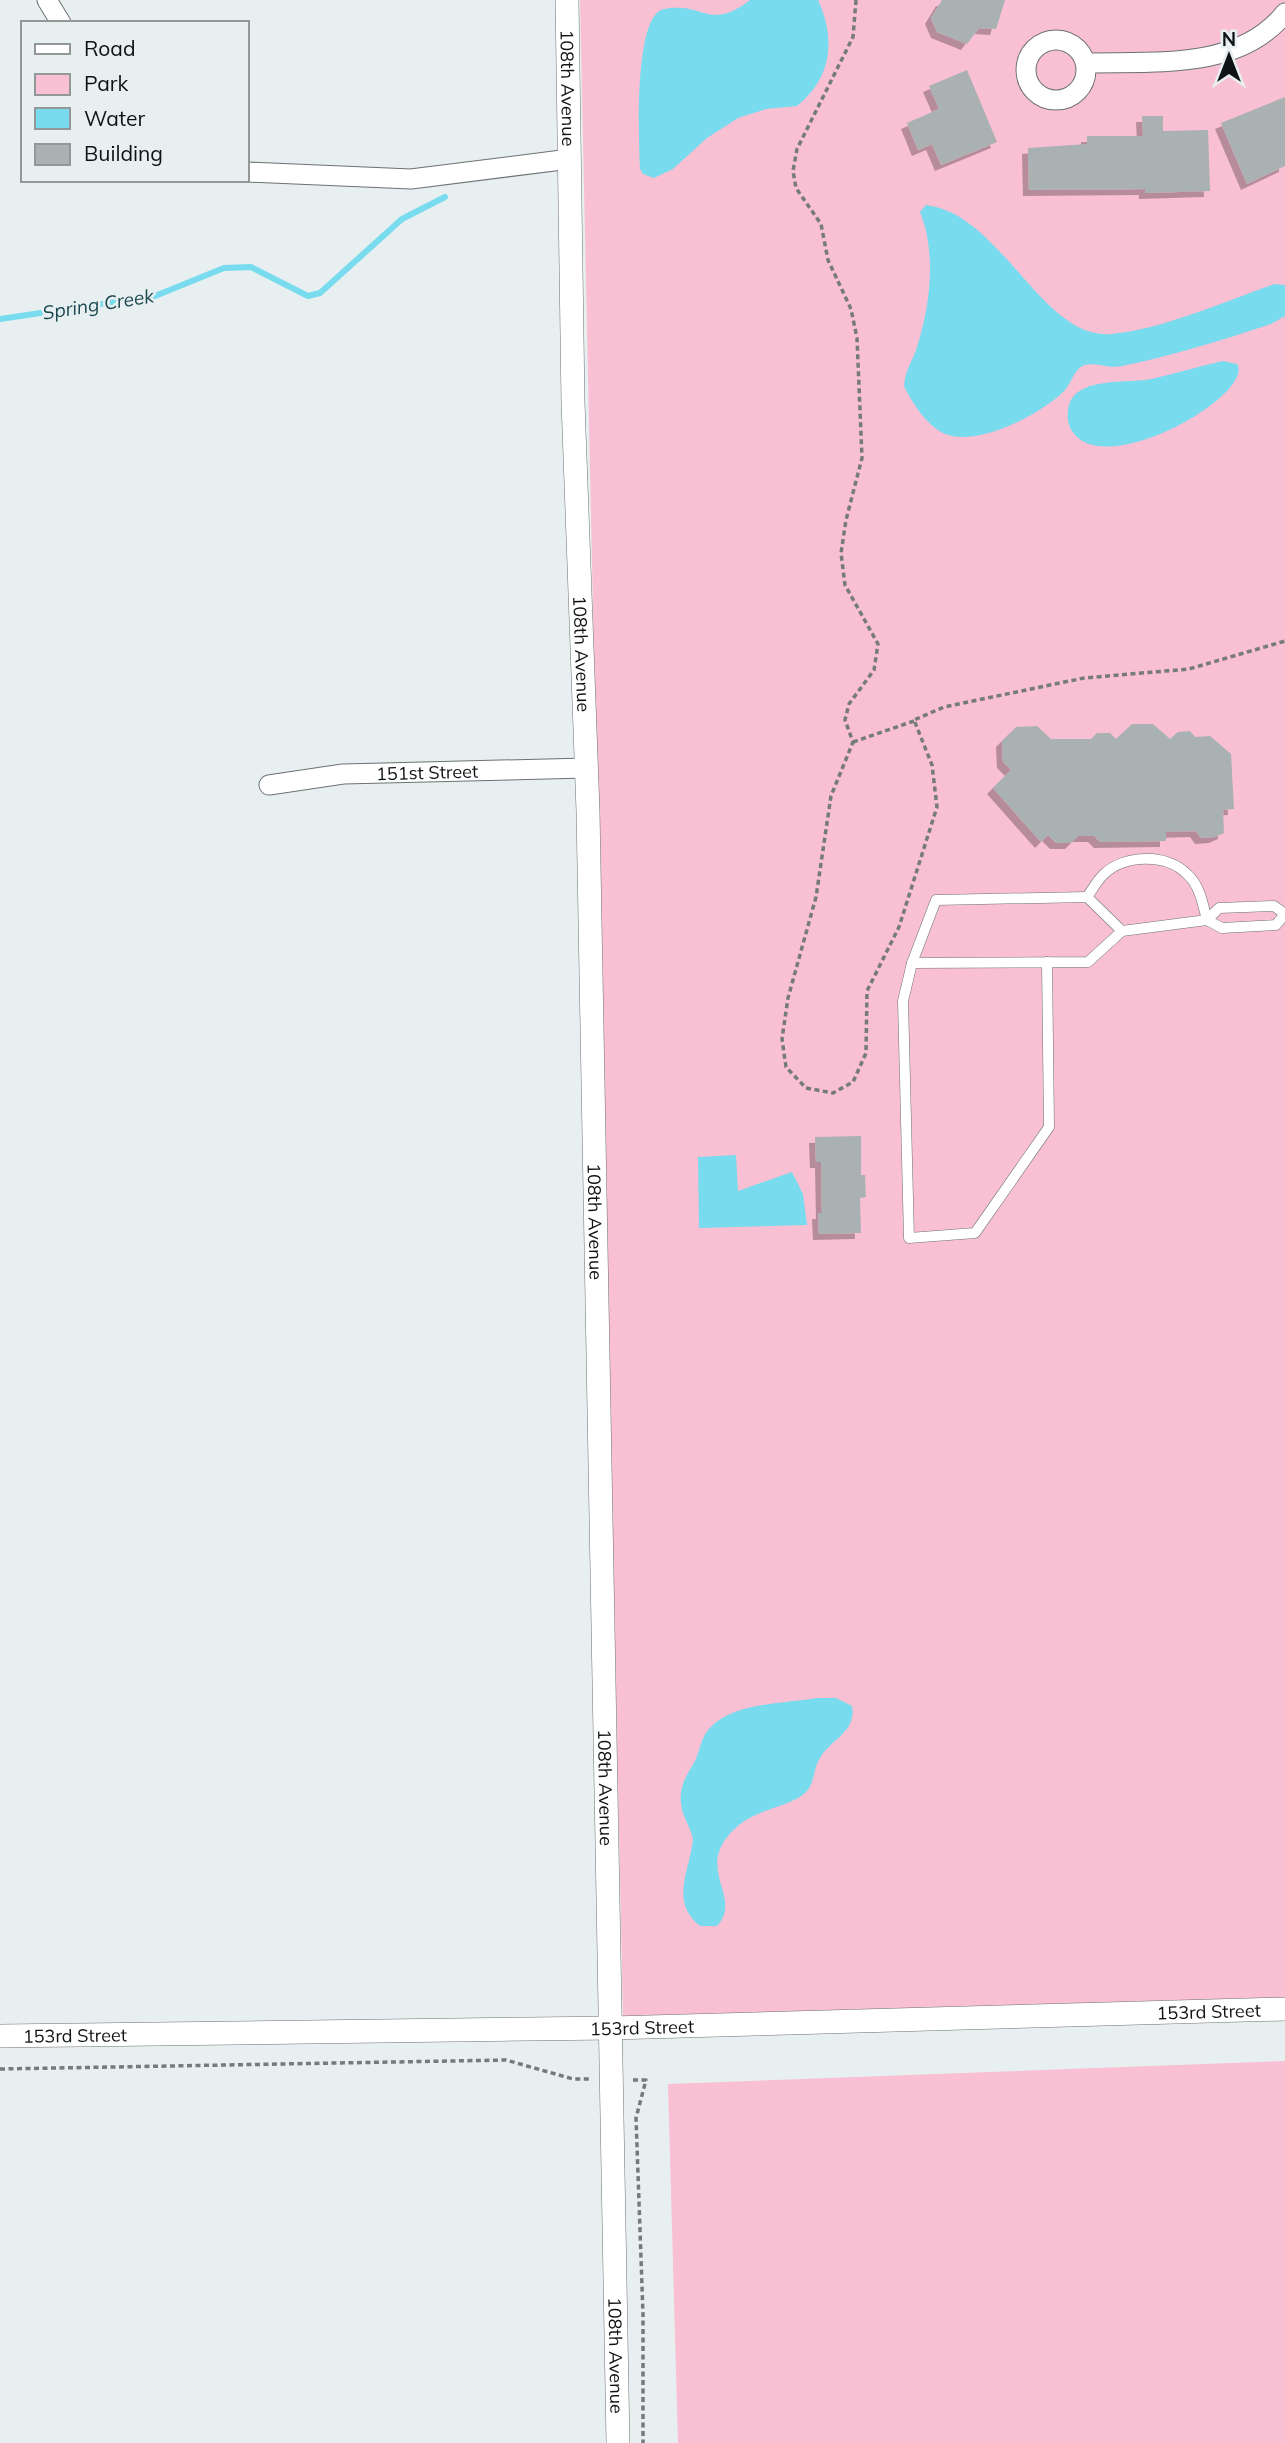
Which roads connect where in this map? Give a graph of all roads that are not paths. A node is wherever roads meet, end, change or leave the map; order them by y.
1 (47, 0) edge
2 (567, 0) edge
3 (1285, 13) edge
4 (60, 21) edge
5 (1086, 63) dead end
6 (570, 159) junction
7 (248, 173) edge
8 (586, 768) junction
9 (269, 785) dead end
10 (1087, 897) junction
11 (1285, 914) edge
12 (1207, 920) junction
13 (1122, 931) junction
14 (1047, 962) junction
15 (912, 963) junction
16 (1285, 2009) edge
17 (612, 2028) junction
18 (0, 2036) edge
19 (618, 2443) edge

1 - 4 street
2 - 6 street, 108th Avenue
3 - 5 street
6 - 7 street
6 - 8 street, 108th Avenue
8 - 9 street, 151st Street
8 - 17 street, 108th Avenue
10 - 12 lane
10 - 13 lane
10 - 15 lane
11 - 12 lane
11 - 12 lane
12 - 13 lane
13 - 14 lane
14 - 15 lane
14 - 15 lane
16 - 17 street, 153rd Street
17 - 18 street, 153rd Street
17 - 19 street, 108th Avenue

